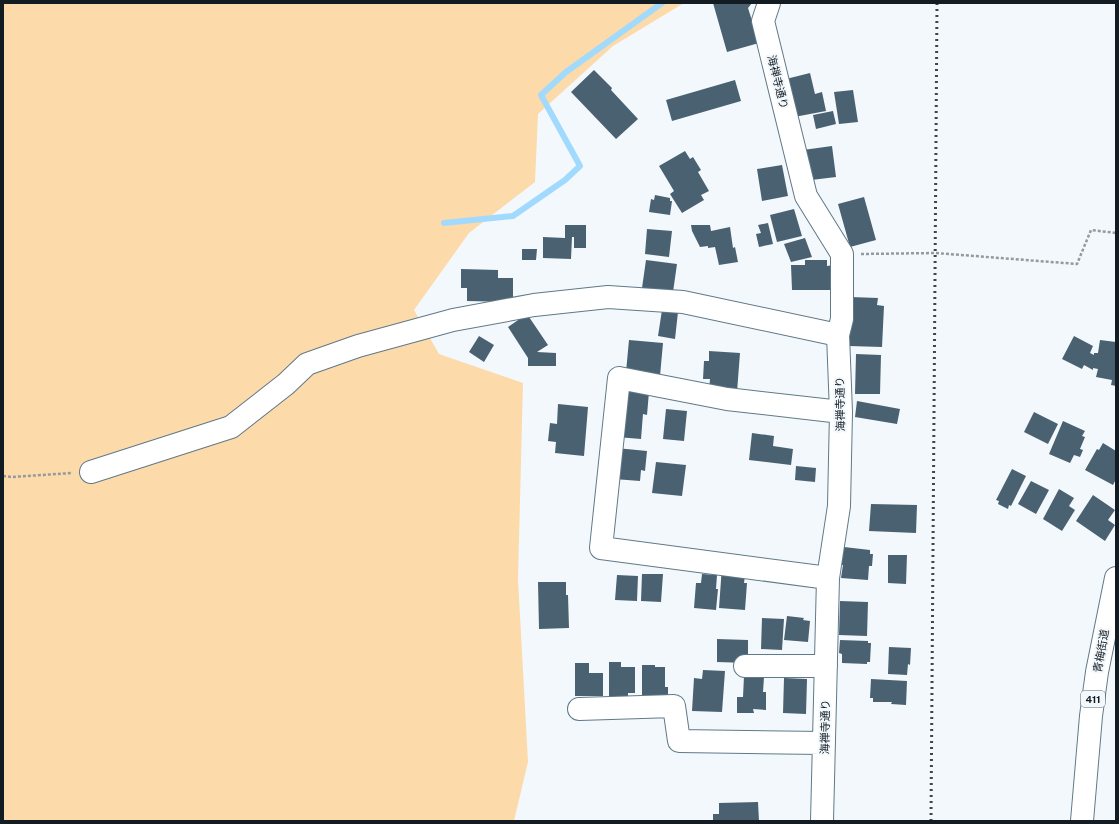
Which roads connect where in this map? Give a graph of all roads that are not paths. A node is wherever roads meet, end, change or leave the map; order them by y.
1 (769, 3) edge
2 (838, 335) junction
3 (841, 412) junction
4 (90, 472) road end
5 (828, 578) junction
6 (1116, 578) edge
7 (745, 666) dead end
8 (826, 666) junction
9 (579, 709) dead end
10 (824, 743) junction
11 (822, 821) edge
12 (1082, 821) edge

1 - 2 main road, 海禅寺通り
2 - 3 main road, 海禅寺通り
2 - 4 main road
3 - 5 main road, 海禅寺通り
3 - 5 main road
5 - 8 main road, 海禅寺通り
6 - 12 main road, 青梅街道 / 411
7 - 8 main road
8 - 10 main road, 海禅寺通り
9 - 10 main road
10 - 11 main road, 海禅寺通り

